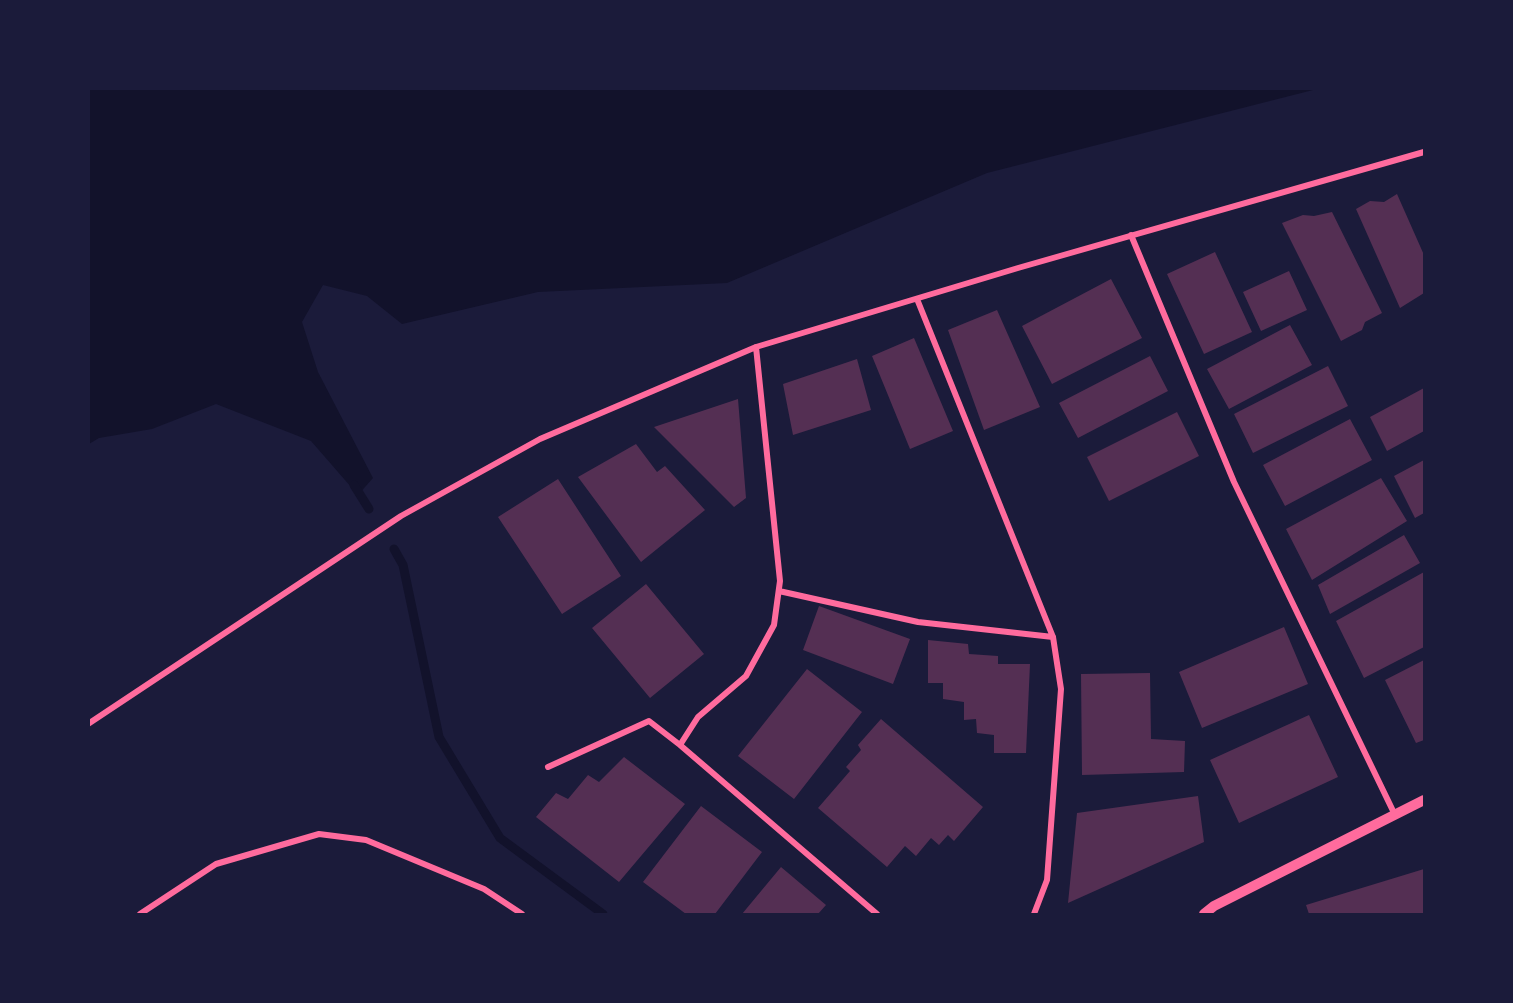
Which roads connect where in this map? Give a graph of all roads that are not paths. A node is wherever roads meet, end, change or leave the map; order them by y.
1 (1425, 152) edge
2 (1131, 235) junction
3 (917, 298) junction
4 (756, 347) junction
5 (779, 591) junction
6 (1053, 637) junction
7 (88, 724) edge
8 (680, 745) junction
9 (548, 767) dead end
10 (1425, 800) edge
11 (1395, 815) junction
12 (140, 915) edge
13 (522, 915) edge
14 (877, 915) edge
15 (1034, 915) edge
16 (1204, 915) edge

1 - 2 street
2 - 3 street
2 - 11 street
3 - 4 street
3 - 6 street
4 - 5 street
4 - 7 street
5 - 6 street
5 - 8 street
6 - 15 street
8 - 9 street
8 - 14 street
10 - 11 street
11 - 16 street
12 - 13 street

